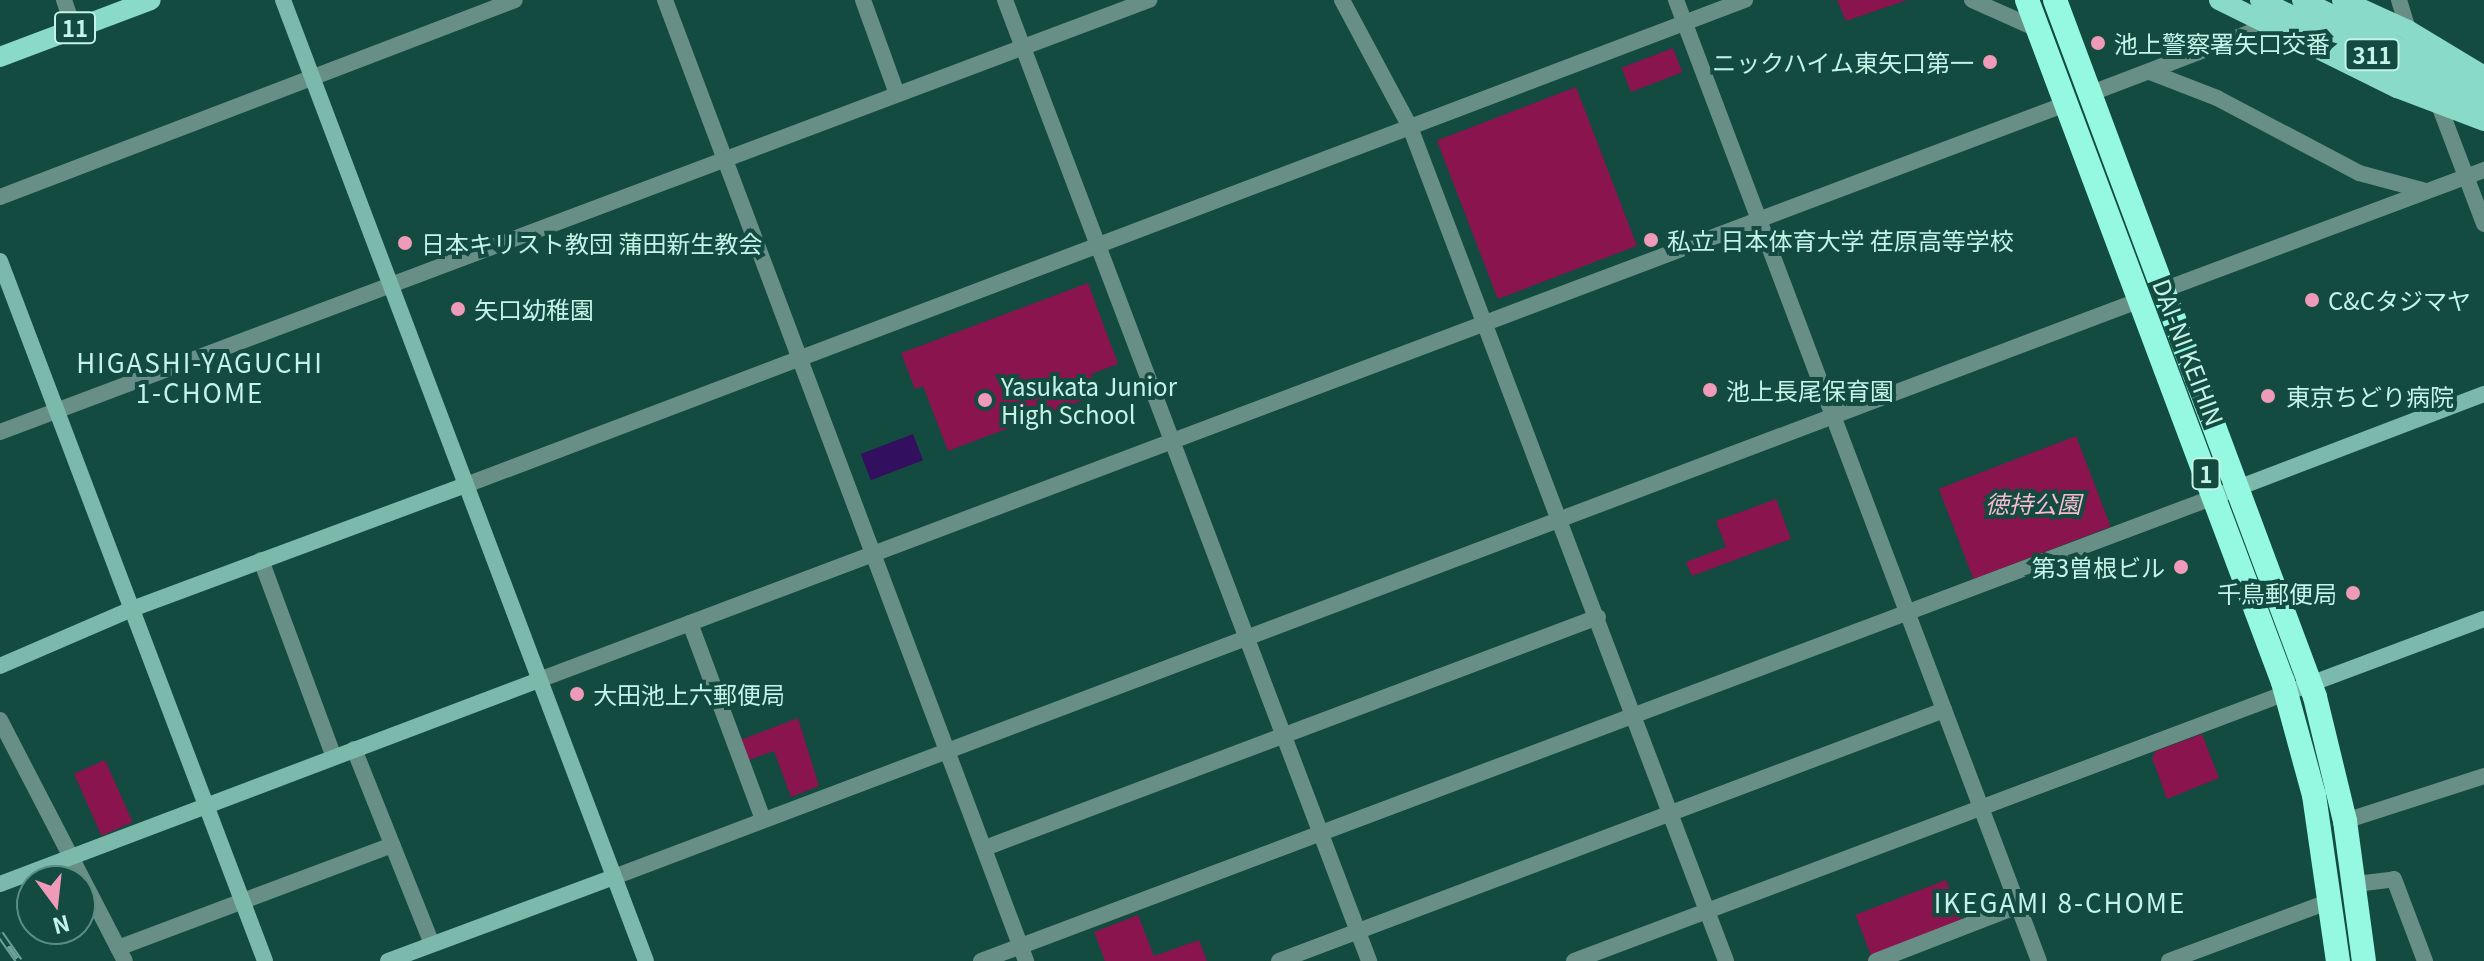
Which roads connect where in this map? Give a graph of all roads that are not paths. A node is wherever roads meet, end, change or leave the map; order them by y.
1 (64, 0) edge
2 (151, 0) edge
3 (283, 0) edge
4 (515, 0) edge
5 (665, 0) edge
6 (863, 0) edge
7 (1005, 0) edge
8 (1149, 0) edge
9 (1342, 0) edge
10 (1676, 0) edge
11 (1745, 0) edge
12 (1972, 0) edge
13 (2027, 0) edge
14 (2055, 0) edge
15 (2219, 0) edge
16 (2260, 0) edge
17 (2302, 0) edge
18 (2342, 0) edge
19 (2399, 0) edge
20 (1685, 22) junction
21 (2270, 25) junction
22 (74, 29) junction
23 (2037, 29) junction
24 (2408, 30) junction
25 (1022, 47) junction
26 (0, 57) edge
27 (2150, 72) junction
28 (2484, 76) edge
29 (311, 77) junction
30 (2484, 89) edge
31 (897, 94) junction
32 (2089, 94) junction
33 (2066, 104) junction
34 (2440, 108) junction
35 (2484, 109) edge
36 (2484, 121) edge
37 (1410, 127) junction
38 (725, 159) junction
39 (2484, 170) edge
40 (2465, 177) junction
41 (2427, 191) junction
42 (0, 197) edge
43 (1759, 219) junction
44 (2484, 224) edge
45 (1097, 245) junction
46 (0, 261) edge
47 (390, 285) junction
48 (2163, 290) junction
49 (2140, 300) junction
50 (1485, 323) junction
51 (800, 358) junction
52 (2483, 397) edge
53 (57, 410) junction
54 (1833, 415) junction
55 (0, 432) edge
56 (1170, 441) junction
57 (466, 485) junction
58 (2237, 487) junction
59 (2214, 497) junction
60 (1558, 518) junction
61 (873, 555) junction
62 (261, 560) junction
63 (132, 609) junction
64 (1907, 612) junction
65 (1598, 617) junction
66 (2484, 619) edge
67 (690, 623) junction
68 (1245, 636) junction
69 (0, 666) edge
70 (539, 680) junction
71 (2310, 684) junction
72 (2286, 693) junction
73 (1944, 710) junction
74 (1634, 715) junction
75 (0, 720) edge
76 (1282, 736) junction
77 (354, 749) junction
78 (948, 750) junction
79 (334, 757) junction
80 (2484, 776) edge
81 (206, 807) junction
82 (1981, 808) junction
83 (1672, 813) junction
84 (763, 819) junction
85 (2345, 821) junction
86 (1319, 834) junction
87 (392, 845) junction
88 (985, 848) junction
89 (71, 857) junction
90 (614, 877) junction
91 (0, 884) edge
92 (2356, 884) junction
93 (2333, 900) junction
94 (242, 901) junction
95 (2018, 906) junction
96 (1706, 911) junction
97 (1358, 931) junction
98 (432, 944) junction
99 (121, 954) edge
100 (1024, 954) edge
101 (265, 961) edge
102 (388, 961) edge
103 (646, 961) edge
104 (981, 961) edge
105 (1279, 961) edge
106 (1369, 961) edge
107 (1574, 961) edge
108 (1726, 961) edge
109 (1876, 961) edge
110 (2039, 961) edge
111 (2169, 961) edge
112 (2338, 961) edge
113 (2364, 961) edge
114 (2425, 961) edge

1 - 22 street
2 - 22 main road, 11
3 - 29 street
4 - 29 street
5 - 38 street
6 - 31 street
7 - 25 street
8 - 25 street
9 - 37 street
10 - 20 street
11 - 20 street
12 - 23 street
13 - 23 highway, DAI-NI KEIHIN / 1
14 - 32 highway, DAI-NI KEIHIN / 1
15 - 21 main road
16 - 35 main road, 311
17 - 30 main road, 311
18 - 24 main road
19 - 24 street
20 - 37 street
20 - 43 street
21 - 27 street
21 - 34 main road
22 - 26 main road, 11
23 - 33 highway, DAI-NI KEIHIN / 1
24 - 28 main road
25 - 31 street
25 - 45 street
27 - 32 street
27 - 41 street
29 - 42 street
29 - 47 street
31 - 38 street
32 - 48 highway, DAI-NI KEIHIN / 1
33 - 43 street
33 - 49 highway, DAI-NI KEIHIN / 1
34 - 36 main road
34 - 40 street
37 - 45 street
37 - 50 street
38 - 47 street
38 - 51 street
39 - 40 street
40 - 41 street
40 - 44 street
41 - 48 street
43 - 50 street
43 - 54 street
45 - 51 street
45 - 56 street
46 - 53 street
47 - 53 street
47 - 57 street
48 - 58 highway, DAI-NI KEIHIN / 1
49 - 54 street
49 - 59 highway, DAI-NI KEIHIN / 1
50 - 56 street
50 - 60 street
51 - 57 street
51 - 61 street
52 - 58 street
53 - 55 street
53 - 63 street
54 - 60 street
54 - 64 street
56 - 61 street
56 - 68 street
57 - 62 street
57 - 70 street
58 - 59 street
58 - 71 highway, DAI-NI KEIHIN / 1
59 - 64 street
59 - 72 highway, DAI-NI KEIHIN / 1
60 - 65 street
60 - 68 street
61 - 67 street
61 - 78 street
62 - 63 street
62 - 79 street
63 - 69 street
63 - 81 street
64 - 73 street
64 - 74 street
65 - 74 street
65 - 76 street
66 - 71 street
67 - 70 street
67 - 84 street
68 - 76 street
68 - 78 street
70 - 77 street
70 - 90 street
71 - 72 street
71 - 85 highway, DAI-NI KEIHIN / 1
72 - 82 street
72 - 93 highway, DAI-NI KEIHIN / 1
73 - 82 street
73 - 83 street
74 - 83 street
74 - 86 street
75 - 89 street
76 - 86 street
76 - 88 street
77 - 79 street
77 - 87 street
78 - 84 street
78 - 88 street
79 - 81 street
80 - 85 street
81 - 89 street
81 - 94 street
82 - 95 street
82 - 96 street
83 - 96 street
83 - 97 street
84 - 90 street
85 - 92 highway, DAI-NI KEIHIN / 1
86 - 97 street
86 - 100 street
87 - 94 street
87 - 98 street
88 - 100 street
89 - 91 street
89 - 99 street
90 - 98 street
90 - 103 street
92 - 113 highway, DAI-NI KEIHIN / 1
92 - 114 street
93 - 111 street
93 - 112 highway, DAI-NI KEIHIN / 1
94 - 99 street
94 - 101 street
95 - 109 street
95 - 110 street
96 - 107 street
96 - 108 street
97 - 105 street
97 - 106 street
98 - 102 street
100 - 104 street

